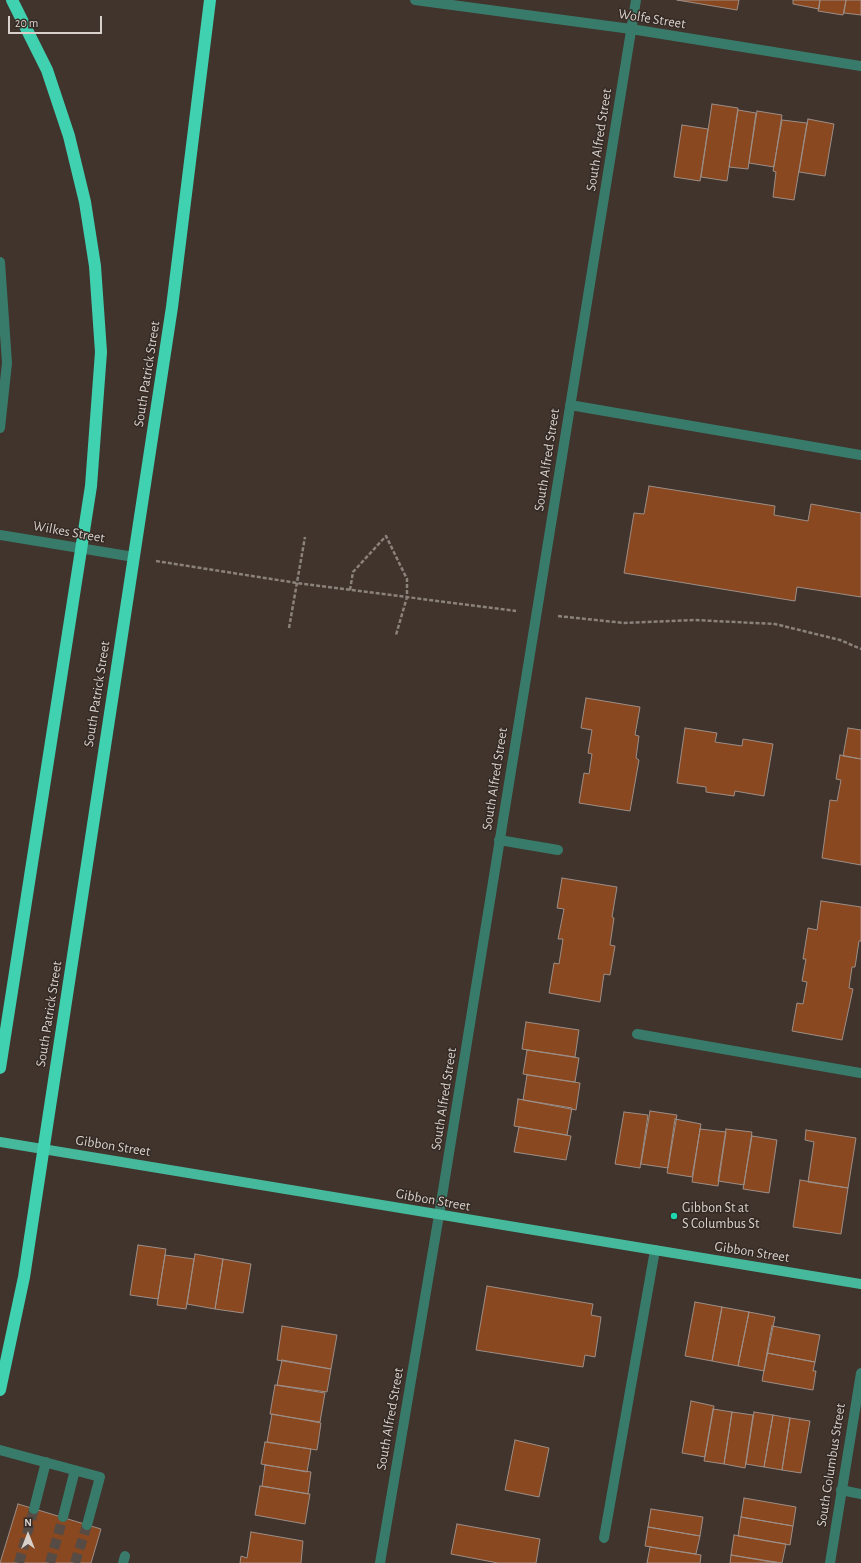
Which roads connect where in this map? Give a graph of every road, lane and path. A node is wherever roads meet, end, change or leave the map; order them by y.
1 (12, 0) edge
2 (210, 0) edge
3 (415, 0) edge
4 (636, 0) edge
5 (631, 29) junction
6 (861, 66) edge
7 (0, 262) edge
8 (570, 405) junction
9 (0, 428) edge
10 (861, 455) edge
11 (0, 535) edge
12 (305, 536) dead end
13 (81, 549) junction
14 (134, 557) junction
15 (297, 583) junction
16 (350, 590) junction
17 (406, 597) junction
18 (536, 614) junction
19 (289, 628) dead end
20 (396, 635) dead end
21 (861, 648) edge
22 (499, 840) junction
23 (558, 850) dead end
24 (637, 1034) dead end
25 (0, 1068) edge
26 (861, 1073) edge
27 (0, 1142) edge
28 (44, 1149) junction
29 (439, 1215) junction
30 (654, 1250) junction
31 (861, 1284) edge
32 (861, 1372) edge
33 (0, 1390) edge
34 (0, 1450) edge
35 (46, 1462) junction
36 (76, 1470) junction
37 (841, 1490) junction
38 (861, 1494) edge
39 (34, 1509) tunnel mouth
40 (63, 1518) tunnel mouth
41 (87, 1525) tunnel mouth
42 (604, 1538) dead end
43 (380, 1563) edge
44 (830, 1563) edge

1 - 13 highway
2 - 14 highway, South Patrick Street
3 - 5 street, Wolfe Street
4 - 5 street, South Alfred Street
5 - 6 street, Wolfe Street
5 - 8 street, South Alfred Street
7 - 9 street
8 - 10 street
8 - 18 street, South Alfred Street
11 - 13 street, Wilkes Street
12 - 15 path
13 - 14 street, Wilkes Street
13 - 25 highway
14 - 15 path
14 - 28 highway, South Patrick Street
15 - 16 path
15 - 19 path
16 - 17 path
16 - 17 path
17 - 18 path
17 - 20 path
18 - 21 path
18 - 22 street, South Alfred Street
22 - 23 street
22 - 29 street, South Alfred Street
24 - 26 street
27 - 28 main road, Gibbon Street
28 - 29 main road, Gibbon Street
28 - 33 highway, South Patrick Street
29 - 30 main road, Gibbon Street
29 - 43 street, South Alfred Street
30 - 31 main road, Gibbon Street
30 - 42 street
32 - 37 street, South Columbus Street
34 - 35 street
35 - 36 street
35 - 39 street
36 - 40 street
36 - 41 street
37 - 38 street
37 - 44 street, South Columbus Street

